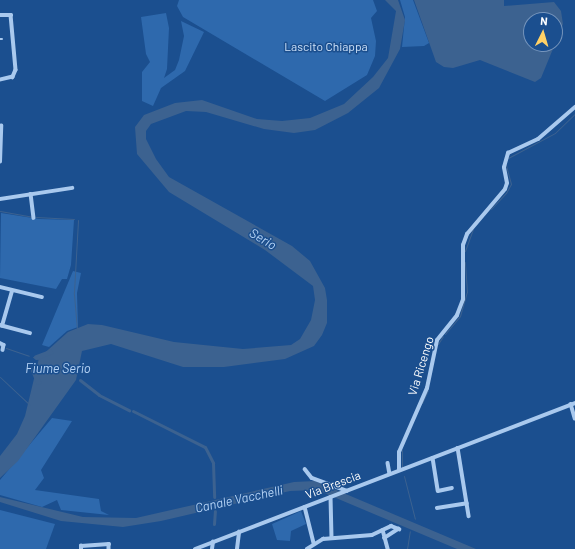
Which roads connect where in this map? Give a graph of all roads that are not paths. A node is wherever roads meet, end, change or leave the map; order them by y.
1 (0, 15) edge
2 (0, 80) edge
3 (575, 107) edge
4 (1, 126) edge
5 (6, 126) dead end
6 (0, 162) edge
7 (72, 188) dead end
8 (30, 194) junction
9 (0, 199) edge
10 (34, 217) dead end
11 (0, 287) edge
12 (12, 291) junction
13 (42, 297) dead end
14 (1, 326) edge
15 (30, 333) dead end
16 (0, 343) edge
17 (3, 350) dead end
18 (573, 404) edge
19 (575, 418) edge
20 (458, 448) junction
21 (433, 458) junction
22 (388, 463) dead end
23 (305, 469) dead end
24 (399, 470) junction
25 (390, 474) junction
26 (452, 488) dead end
27 (346, 491) junction
28 (332, 496) junction
29 (467, 503) junction
30 (305, 507) junction
31 (437, 508) dead end
32 (469, 516) dead end
33 (382, 530) junction
34 (239, 532) junction
35 (332, 538) junction
36 (385, 538) junction
37 (213, 542) junction
38 (314, 543) junction
39 (81, 549) edge
40 (109, 549) edge
41 (195, 549) edge
42 (212, 549) edge
43 (237, 549) edge
44 (307, 549) edge
45 (388, 549) edge

1 - 2 street
3 - 24 street, Via Ricengo
4 - 5 street
4 - 6 street
7 - 8 street
8 - 9 street
8 - 10 street
11 - 12 street
12 - 13 street
12 - 14 street
14 - 15 street
16 - 17 street
18 - 19 street
18 - 20 street, Via Brescia
20 - 21 street, Via Brescia
20 - 29 street
21 - 24 street, Via Brescia
21 - 26 street
22 - 25 street
23 - 27 street
24 - 25 street, Via Brescia
25 - 27 street, Via Brescia
27 - 28 street, Via Brescia
28 - 30 street, Via Brescia
28 - 35 street
29 - 31 street
29 - 32 street
30 - 34 street, Via Brescia
30 - 38 street
33 - 35 street
33 - 36 street
33 - 36 street
34 - 37 street, Via Brescia
34 - 43 street
35 - 38 street
36 - 45 street
37 - 41 street, Via Brescia
37 - 42 street
38 - 44 street
39 - 40 street

